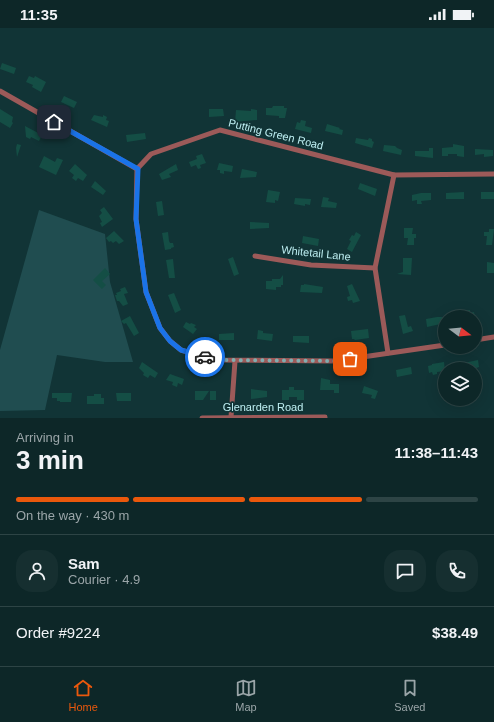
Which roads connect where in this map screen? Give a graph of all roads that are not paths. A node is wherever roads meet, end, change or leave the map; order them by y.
1 (0, 91) edge
2 (138, 169) junction
3 (494, 174) edge
4 (394, 175) junction
5 (255, 256) dead end
6 (374, 268) junction
7 (494, 338) edge
8 (482, 339) edge
9 (438, 346) edge
10 (388, 353) junction
11 (235, 360) junction
12 (231, 417) edge
13 (325, 417) dead end
14 (202, 418) edge

1 - 2 street
2 - 4 street, Putting Green Road
2 - 11 street
3 - 4 street, Putting Green Road
4 - 6 street
5 - 6 street, Whitetail Lane
6 - 10 street
7 - 8 street
9 - 10 street
10 - 11 street
11 - 12 street
12 - 13 street, Glenarden Road
12 - 14 street, Glenarden Road

